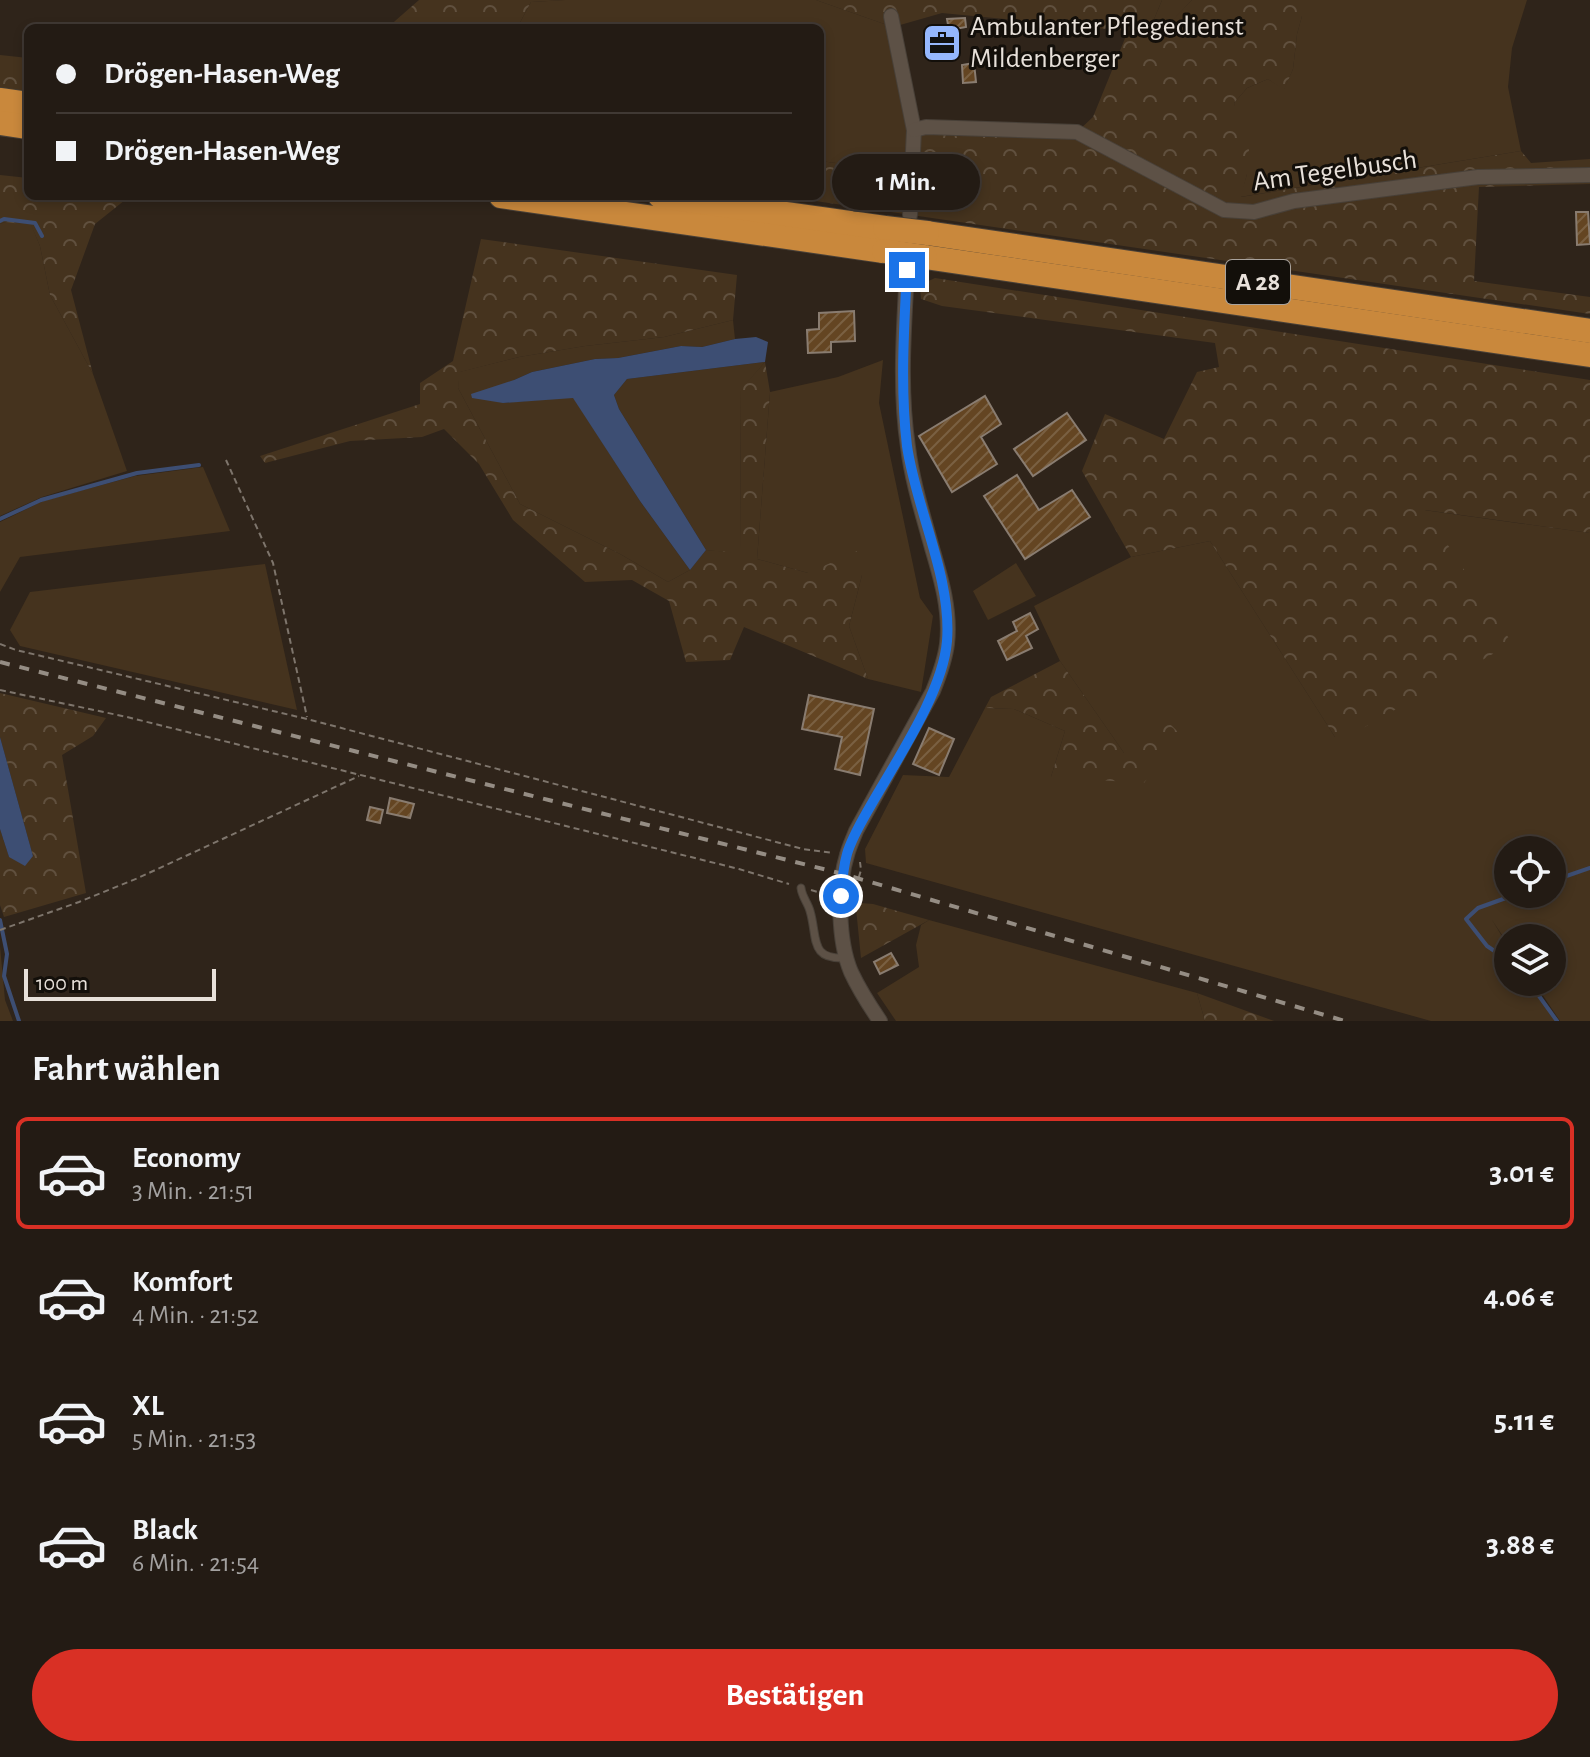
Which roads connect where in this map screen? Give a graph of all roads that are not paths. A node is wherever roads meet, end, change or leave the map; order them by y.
1 (891, 16) dead end
2 (0, 100) edge
3 (24, 103) edge
4 (0, 123) edge
5 (24, 126) edge
6 (914, 130) junction
7 (1590, 175) edge
8 (536, 200) edge
9 (680, 200) edge
10 (910, 215) dead end
11 (884, 240) junction
12 (920, 254) junction
13 (1590, 331) edge
14 (1590, 355) edge
15 (801, 888) road end
16 (852, 966) junction
17 (880, 1021) edge

1 - 6 street
2 - 3 highway
4 - 5 highway
6 - 7 street, Am Tegelbusch
6 - 10 street
8 - 11 highway, A 28
9 - 11 highway, A 28
11 - 12 highway, A 28, bridge
12 - 13 highway, A 28
12 - 14 highway, A 28
12 - 16 street
15 - 16 lane
16 - 17 street

